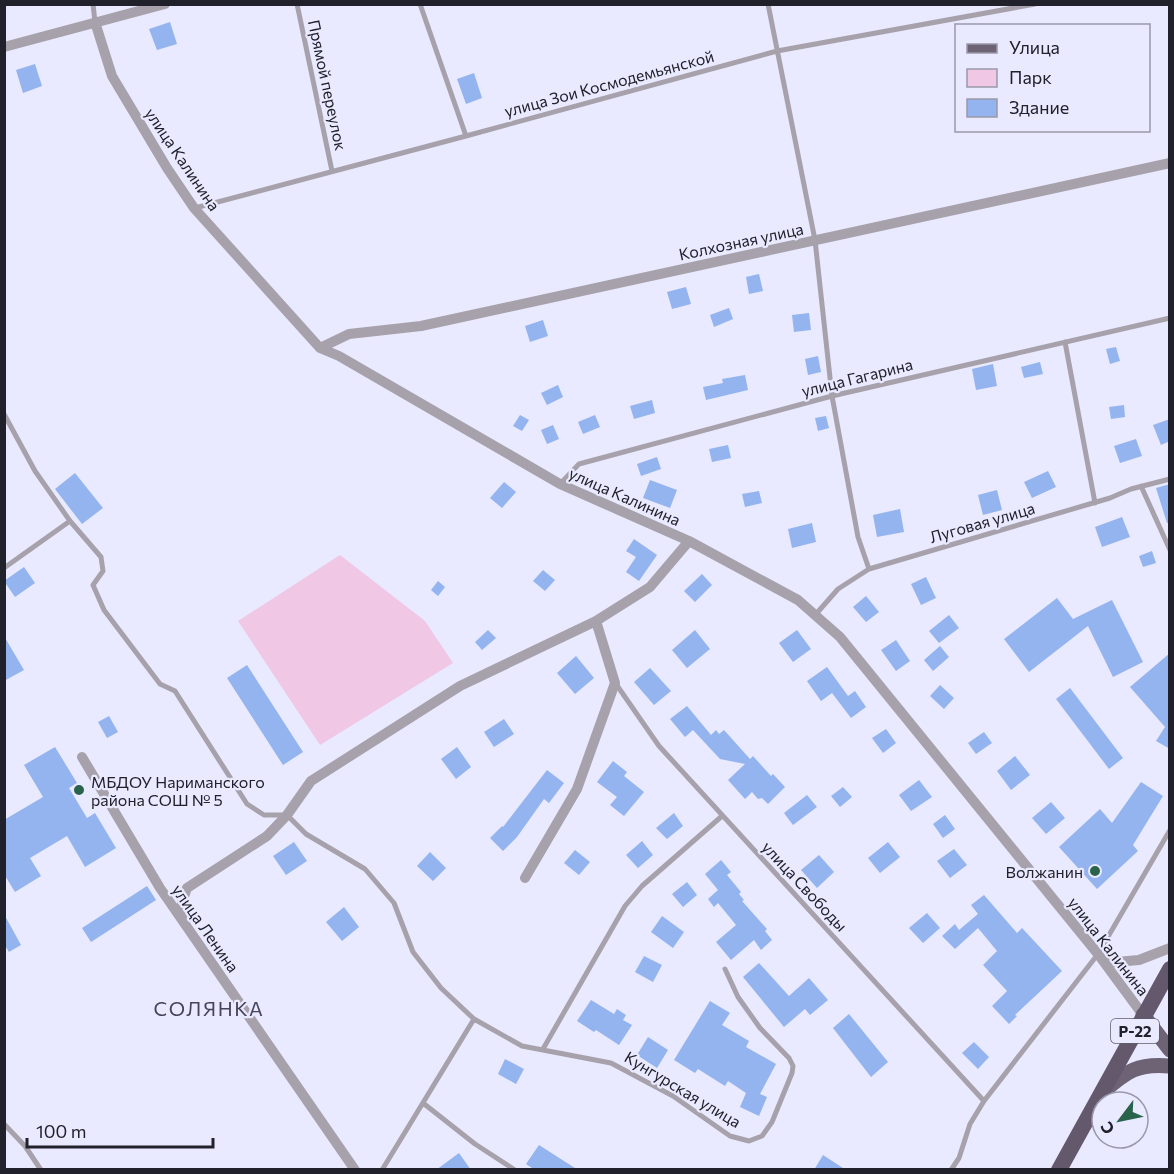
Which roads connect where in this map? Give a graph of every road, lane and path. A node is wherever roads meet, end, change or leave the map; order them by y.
1 (93, 4) edge
2 (165, 4) edge
3 (297, 4) edge
4 (420, 4) edge
5 (768, 4) edge
6 (1035, 4) edge
7 (95, 22) junction
8 (4, 47) edge
9 (777, 51) junction
10 (466, 136) junction
11 (1170, 163) edge
12 (332, 171) junction
13 (194, 208) junction
14 (815, 240) junction
15 (1170, 318) edge
16 (1065, 342) junction
17 (320, 348) junction
18 (832, 396) junction
19 (4, 414) edge
20 (1170, 479) edge
21 (560, 484) junction
22 (1141, 486) junction
23 (1095, 502) junction
24 (70, 521) junction
25 (689, 541) junction
26 (1170, 550) edge
27 (4, 567) edge
28 (869, 569) junction
29 (816, 614) junction
30 (596, 621) junction
31 (615, 683) junction
32 (82, 757) dead end
33 (287, 815) junction
34 (722, 816) junction
35 (1170, 830) edge
36 (525, 878) dead end
37 (182, 919) junction
38 (1170, 948) edge
39 (1102, 958) junction
40 (725, 969) dead end
41 (1170, 969) edge
42 (1143, 1015) junction
43 (474, 1019) junction
44 (543, 1049) junction
45 (1170, 1050) edge
46 (1170, 1066) edge
47 (1104, 1090) edge
48 (1105, 1090) edge
49 (984, 1101) junction
50 (423, 1102) junction
51 (1090, 1114) edge
52 (4, 1124) edge
53 (41, 1170) edge
54 (355, 1170) edge
55 (382, 1170) edge
56 (515, 1170) edge
57 (951, 1170) edge
58 (1059, 1170) edge

1 - 7 lane
2 - 7 street
3 - 12 lane, Прямой переулок
4 - 10 lane
5 - 9 lane
6 - 9 lane, улица Зои Космодемьянской
7 - 8 street
7 - 13 street, улица Калинина
9 - 10 lane, улица Зои Космодемьянской
9 - 14 lane
10 - 12 lane, улица Зои Космодемьянской
11 - 14 street, Колхозная улица
12 - 13 lane, улица Зои Космодемьянской
13 - 17 street, улица Калинина
14 - 17 street, Колхозная улица
14 - 18 lane
15 - 16 lane, улица Гагарина
16 - 18 lane, улица Гагарина
16 - 23 lane
17 - 21 street, улица Калинина
18 - 21 lane, улица Гагарина
18 - 28 lane
19 - 24 lane
20 - 22 lane, Луговая улица
21 - 25 street, улица Калинина
22 - 23 lane, Луговая улица
22 - 26 lane
23 - 28 lane, Луговая улица
24 - 27 lane
24 - 33 lane
25 - 29 street, улица Калинина
25 - 30 street
28 - 29 lane, Луговая улица
29 - 39 street, улица Калинина
30 - 31 street
30 - 33 street
31 - 34 lane, улица Свободы
31 - 36 street
32 - 37 street, улица Ленина
33 - 37 street
33 - 43 lane, Кунгурская улица
34 - 44 lane
34 - 49 lane, улица Свободы
35 - 39 lane
37 - 54 street, улица Ленина
38 - 39 street
39 - 42 street, улица Калинина
39 - 49 lane
40 - 44 lane, Кунгурская улица
41 - 42 highway, Р-22
42 - 45 main road
42 - 47 highway, Р-22
43 - 44 lane, Кунгурская улица
43 - 50 lane
46 - 48 main road
49 - 57 lane
50 - 55 lane
50 - 56 lane
51 - 58 highway, Р-22
52 - 53 lane

